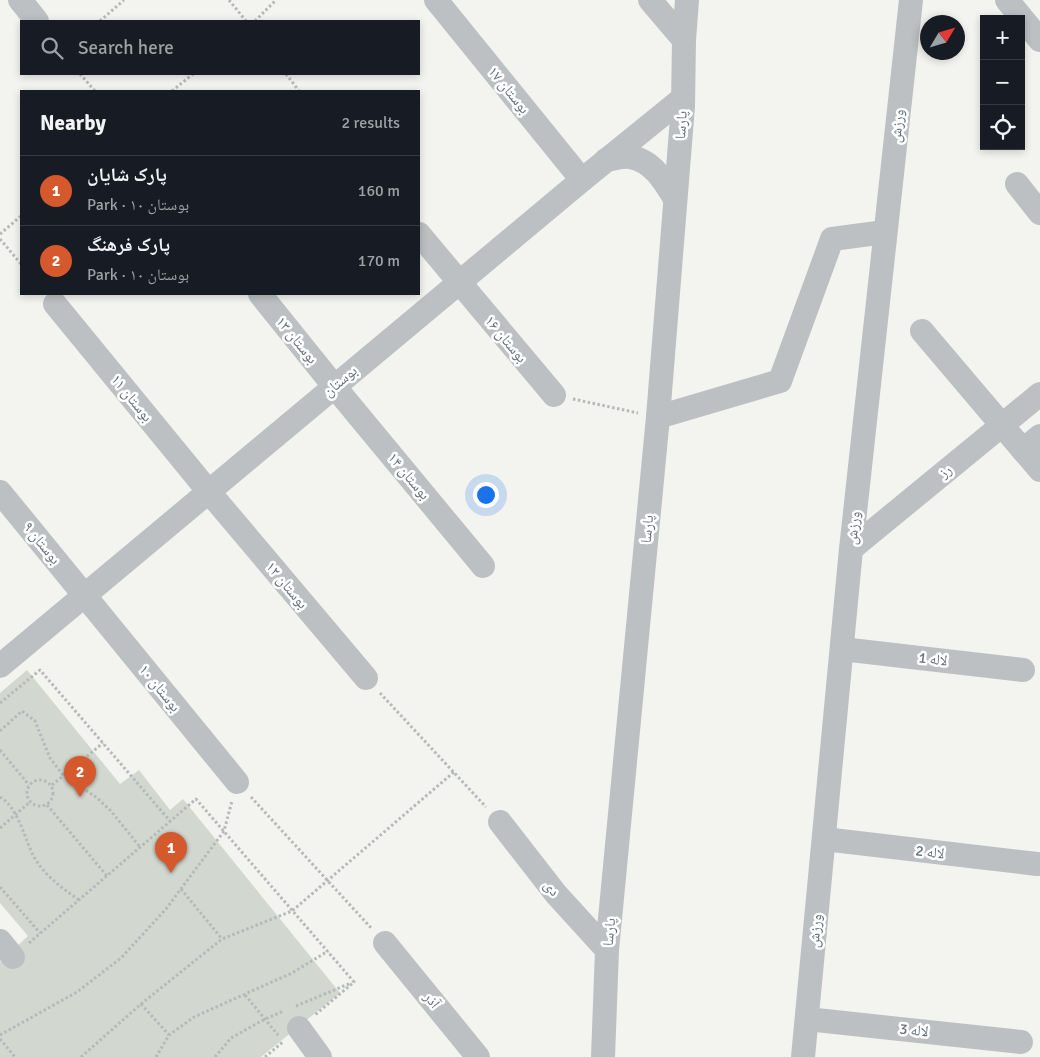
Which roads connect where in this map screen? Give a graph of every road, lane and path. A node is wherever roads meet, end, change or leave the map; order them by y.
1 (20, 0) edge
2 (124, 0) edge
3 (229, 0) edge
4 (276, 0) edge
5 (436, 0) edge
6 (650, 0) edge
7 (688, 0) edge
8 (911, 0) edge
9 (1007, 0) edge
10 (36, 20) edge
11 (101, 20) edge
12 (245, 20) edge
13 (256, 20) edge
14 (684, 40) junction
15 (1040, 40) edge
16 (81, 75) edge
17 (192, 75) edge
18 (287, 75) edge
19 (94, 90) edge
20 (173, 90) edge
21 (298, 90) edge
22 (683, 98) junction
23 (606, 160) junction
24 (582, 180) junction
25 (1016, 184) dead end
26 (676, 199) junction
27 (1040, 213) edge
28 (20, 217) edge
29 (885, 232) junction
30 (0, 234) edge
31 (420, 235) edge
32 (0, 239) edge
33 (20, 263) edge
34 (459, 282) junction
35 (261, 295) edge
36 (55, 304) dead end
37 (922, 331) dead end
38 (334, 386) junction
39 (1040, 394) edge
40 (554, 395) joint
41 (658, 417) junction
42 (1002, 425) junction
43 (1032, 443) edge
44 (1040, 470) edge
45 (0, 492) edge
46 (209, 492) junction
47 (851, 548) junction
48 (484, 566) dead end
49 (84, 594) junction
50 (842, 649) junction
51 (0, 666) edge
52 (1023, 670) dead end
53 (366, 678) joint
54 (0, 703) edge
55 (0, 730) edge
56 (103, 743) junction
57 (0, 750) edge
58 (454, 772) junction
59 (63, 776) junction
60 (237, 782) junction
61 (30, 785) junction
62 (51, 786) junction
63 (0, 797) edge
64 (30, 802) junction
65 (47, 805) junction
66 (15, 815) junction
67 (170, 821) junction
68 (500, 822) joint
69 (0, 828) edge
70 (224, 831) junction
71 (824, 839) junction
72 (140, 847) junction
73 (1037, 864) dead end
74 (107, 876) junction
75 (328, 881) junction
76 (0, 887) edge
77 (181, 889) junction
78 (79, 900) junction
79 (292, 911) junction
80 (40, 933) junction
81 (222, 939) junction
82 (385, 943) joint
83 (6, 949) edge
84 (607, 950) junction
85 (328, 952) junction
86 (245, 995) junction
87 (141, 1004) junction
88 (807, 1019) junction
89 (0, 1035) edge
90 (169, 1035) junction
91 (291, 1035) junction
92 (0, 1039) edge
93 (1021, 1042) dead end
94 (601, 1055) edge
95 (15, 1057) edge
96 (81, 1057) edge
97 (156, 1057) edge
98 (265, 1057) edge
99 (320, 1057) edge
100 (478, 1057) edge
101 (803, 1057) edge

1 - 10 street
2 - 11 path
3 - 12 path
4 - 13 path
5 - 24 street, بوستان ۱۷
6 - 14 street
7 - 14 street, پارسا
8 - 29 street, ورزش
9 - 15 street
14 - 22 street, پارسا
16 - 19 path
17 - 20 path
18 - 21 path
22 - 23 street, بوستان
22 - 26 street, پارسا
23 - 24 street, بوستان
23 - 26 street
24 - 34 street, بوستان
25 - 27 street
26 - 41 street, پارسا
28 - 30 path
29 - 41 street
29 - 47 street, ورزش
31 - 34 street, بوستان ۱۶
32 - 33 path
34 - 38 street, بوستان
34 - 40 street, بوستان ۱۶
35 - 38 street, بوستان ۱۳
36 - 46 street, بوستان ۱۱
37 - 42 street
38 - 46 street, بوستان
38 - 48 street, بوستان ۱۴
39 - 42 street, رز
40 - 41 path
41 - 84 street, پارسا
42 - 43 street
42 - 47 street, رز
43 - 44 street
45 - 49 street, بوستان ۹
46 - 49 street, بوستان
46 - 53 street, بوستان ۱۲
47 - 50 street, ورزش
49 - 51 street, بوستان
49 - 60 street, بوستان ۱۰
50 - 52 street, لاله 1
50 - 71 street, ورزش
53 - 58 path
54 - 56 path
55 - 59 path
56 - 59 path
56 - 67 path
57 - 61 path
58 - 68 path
58 - 75 path
59 - 62 path
59 - 72 path
60 - 70 path
60 - 75 path
61 - 62 path
61 - 64 path
62 - 65 path
63 - 66 path
64 - 65 path
64 - 66 path
65 - 74 path
66 - 69 path
66 - 78 path
67 - 70 path
67 - 72 path
68 - 84 street, دی
70 - 77 path
70 - 79 path
71 - 73 street, لاله 2
71 - 88 street, ورزش
72 - 74 path
74 - 78 path
75 - 79 path
75 - 82 path
76 - 80 path
77 - 81 path
77 - 89 path
78 - 80 path
79 - 81 path
79 - 85 path
80 - 83 path
81 - 87 path
82 - 100 street, آذر
84 - 94 street, پارسا
85 - 86 path
85 - 91 path
86 - 90 path
86 - 91 path
87 - 90 path
87 - 96 path
88 - 93 street, لاله 3
88 - 101 street, ورزش
90 - 97 path
91 - 98 path
91 - 99 street
92 - 95 path

